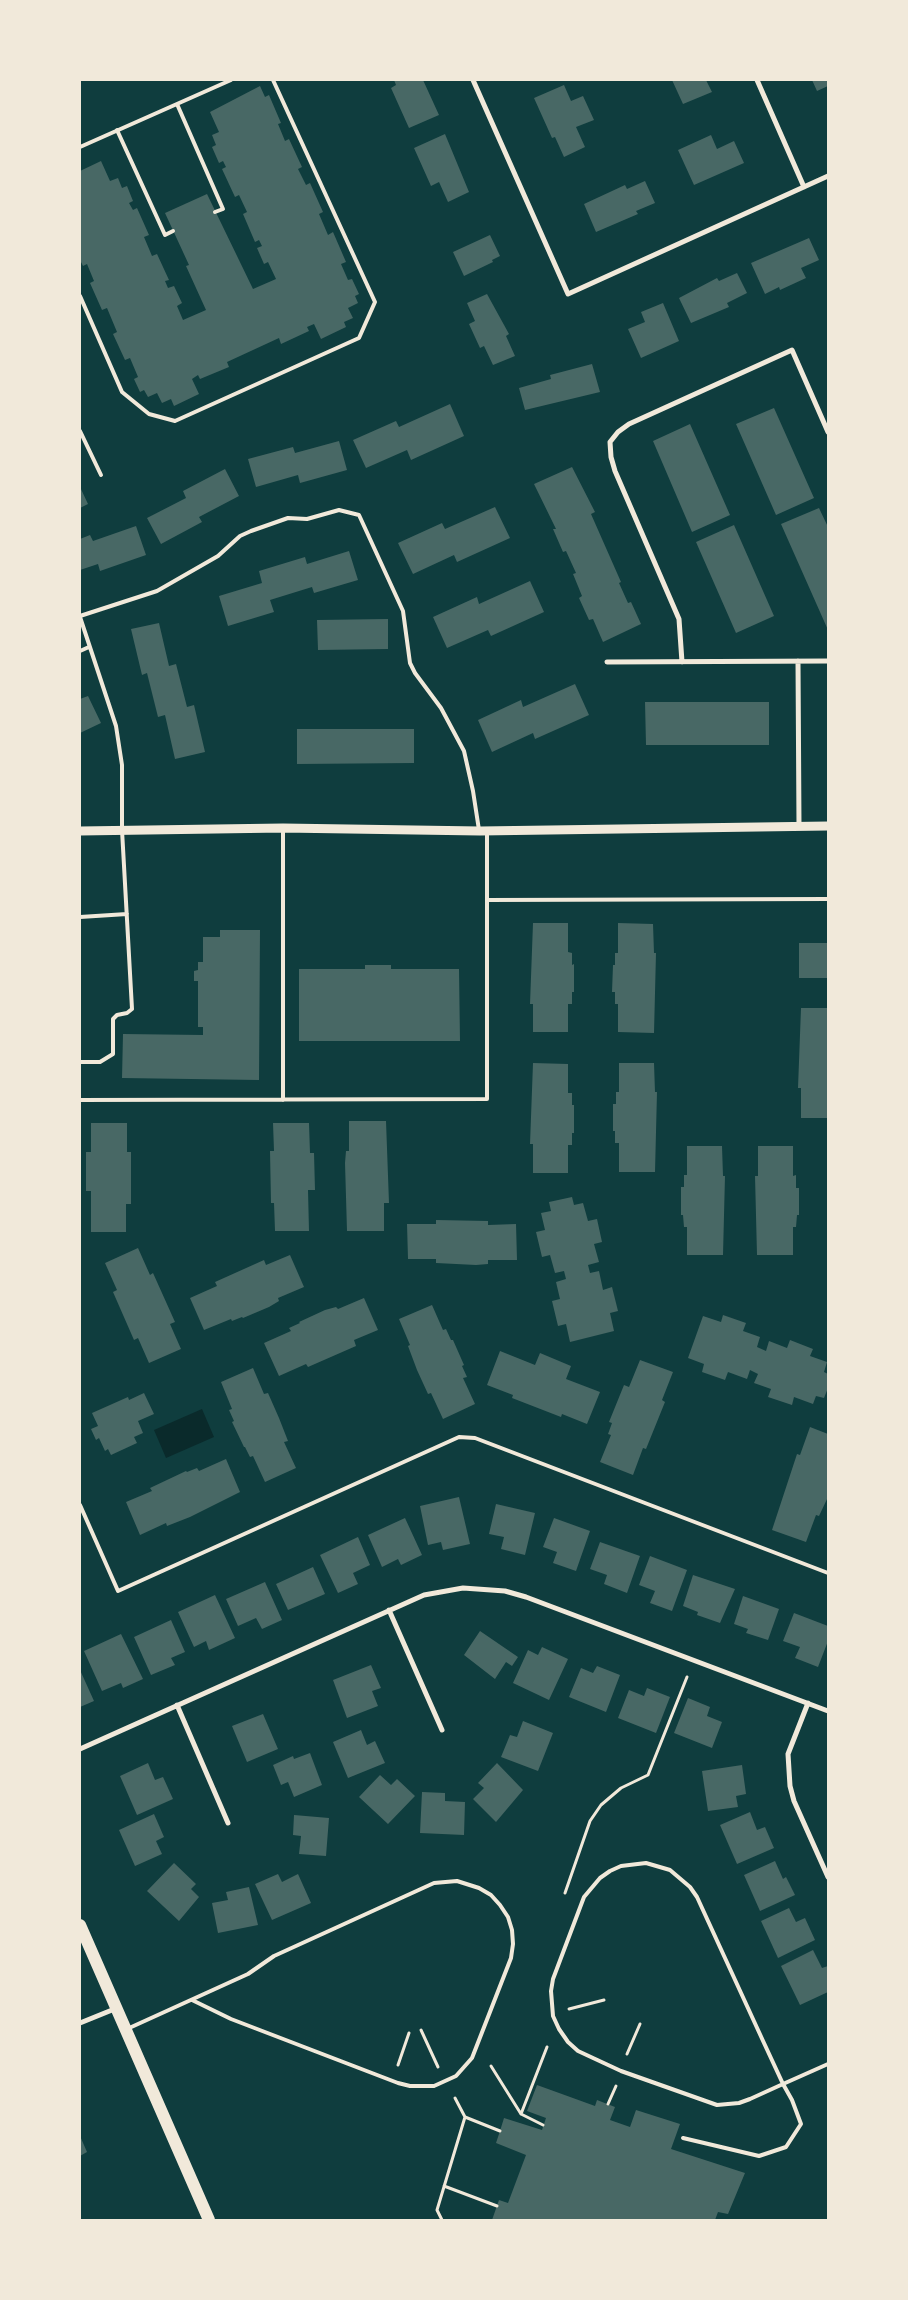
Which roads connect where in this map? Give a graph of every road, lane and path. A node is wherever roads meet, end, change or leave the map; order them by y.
1 (230, 80) edge
2 (273, 80) edge
3 (473, 80) edge
4 (757, 80) edge
5 (177, 104) junction
6 (117, 130) junction
7 (80, 147) edge
8 (828, 176) edge
9 (804, 187) junction
10 (215, 212) dead end
11 (173, 231) dead end
12 (80, 296) edge
13 (80, 431) edge
14 (828, 432) edge
15 (101, 474) dead end
16 (80, 617) edge
17 (89, 647) junction
18 (80, 651) edge
19 (798, 661) junction
20 (828, 661) edge
21 (607, 662) dead end
22 (682, 662) junction
23 (799, 826) junction
24 (828, 826) edge
25 (283, 828) junction
26 (122, 830) junction
27 (484, 830) junction
28 (80, 831) edge
29 (828, 899) edge
30 (488, 900) junction
31 (126, 914) junction
32 (80, 917) edge
33 (80, 1062) edge
34 (80, 1100) edge
35 (283, 1100) junction
36 (80, 1505) edge
37 (828, 1573) edge
38 (389, 1610) junction
39 (687, 1677) dead end
40 (808, 1703) junction
41 (177, 1705) junction
42 (828, 1711) edge
43 (442, 1730) dead end
44 (80, 1749) edge
45 (228, 1823) dead end
46 (828, 1876) edge
47 (565, 1893) dead end
48 (80, 1926) edge
49 (192, 2000) junction
50 (604, 2000) dead end
51 (117, 2008) junction
52 (570, 2009) dead end
53 (80, 2023) edge
54 (640, 2024) dead end
55 (127, 2029) junction
56 (421, 2030) dead end
57 (409, 2033) dead end
58 (547, 2047) dead end
59 (628, 2054) dead end
60 (828, 2064) edge
61 (398, 2065) dead end
62 (491, 2066) dead end
63 (438, 2067) dead end
64 (783, 2084) junction
65 (616, 2086) dead end
66 (455, 2098) dead end
67 (608, 2104) dead end
68 (521, 2114) junction
69 (465, 2118) junction
70 (544, 2125) dead end
71 (500, 2131) dead end
72 (683, 2138) dead end
73 (444, 2186) junction
74 (497, 2206) dead end
75 (209, 2220) edge
76 (442, 2220) edge

1 - 5 lane
2 - 12 lane
3 - 9 street
4 - 9 street
5 - 6 lane
5 - 10 lane
6 - 7 lane
6 - 11 lane
8 - 9 street
13 - 15 lane
14 - 22 street
16 - 17 lane
16 - 27 lane
17 - 18 lane
17 - 26 lane
19 - 20 street
19 - 22 street
19 - 23 street
21 - 22 street
23 - 24 street
23 - 27 street
25 - 26 street
25 - 27 street
25 - 35 lane
26 - 28 street
26 - 31 lane
27 - 30 lane
29 - 30 lane
30 - 35 lane
31 - 32 lane
31 - 33 lane
34 - 35 lane
36 - 37 lane
38 - 40 street
38 - 41 street
38 - 43 street
39 - 47 path
40 - 42 street
40 - 46 street
41 - 44 street
41 - 45 street
48 - 51 main road
49 - 49 lane
49 - 55 lane
50 - 52 path
51 - 53 street
51 - 55 main road
54 - 59 path
55 - 75 main road
56 - 63 path
57 - 61 path
58 - 68 path
60 - 64 lane
62 - 68 path
64 - 64 lane
64 - 72 lane
65 - 67 path
66 - 69 path
68 - 70 path
69 - 71 path
69 - 73 path
73 - 74 path
73 - 76 path

